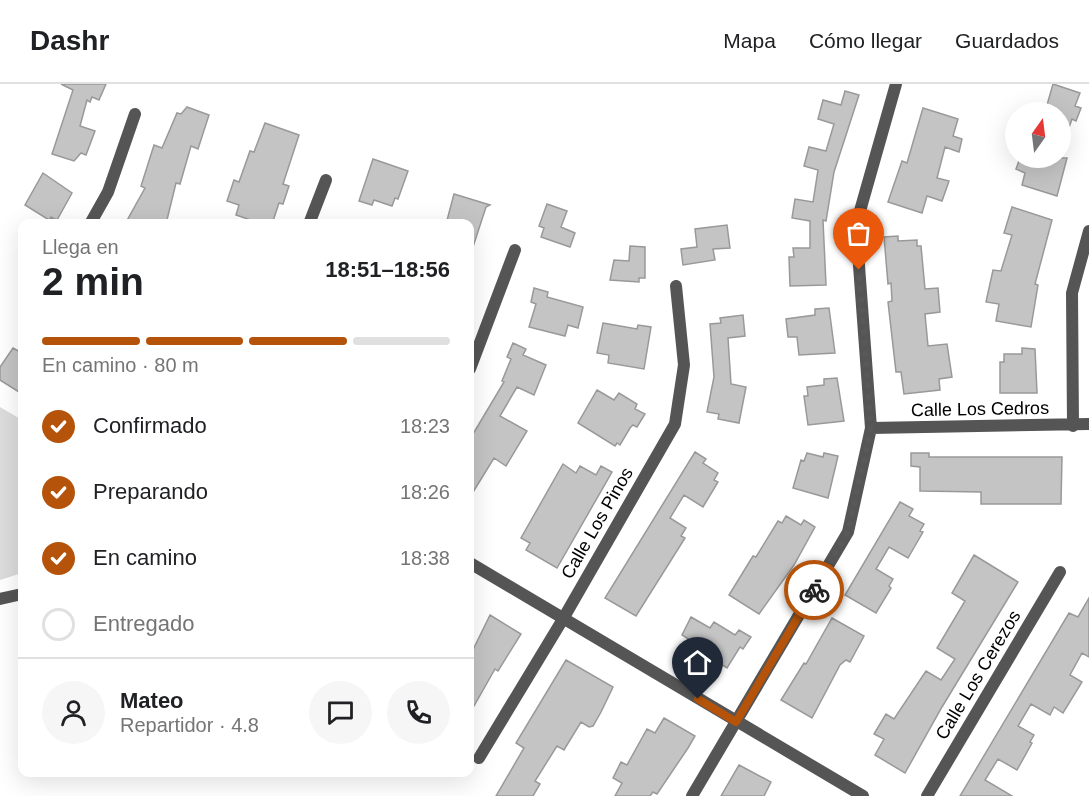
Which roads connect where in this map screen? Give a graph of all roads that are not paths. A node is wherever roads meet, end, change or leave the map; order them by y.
1 (896, 84) edge
2 (135, 114) dead end
3 (326, 180) dead end
4 (93, 219) edge
5 (311, 219) edge
6 (1089, 231) edge
7 (514, 250) dead end
8 (676, 286) dead end
9 (474, 358) edge
10 (1089, 423) edge
11 (1073, 426) junction
12 (871, 428) junction
13 (474, 565) edge
14 (1060, 572) dead end
15 (18, 595) edge
16 (0, 599) edge
17 (563, 619) junction
18 (736, 722) junction
19 (479, 758) dead end
20 (692, 796) edge
21 (863, 796) edge
22 (927, 796) edge

1 - 12 street
2 - 4 street
3 - 5 street
6 - 11 street
7 - 9 street
8 - 17 street, Calle Los Pinos
10 - 11 street, Calle Los Cedros
11 - 12 street, Calle Los Cedros
12 - 18 street
13 - 17 street
14 - 22 street, Calle Los Cerezos
15 - 16 street
17 - 18 street
17 - 19 street, Calle Los Pinos
18 - 20 street
18 - 21 street

